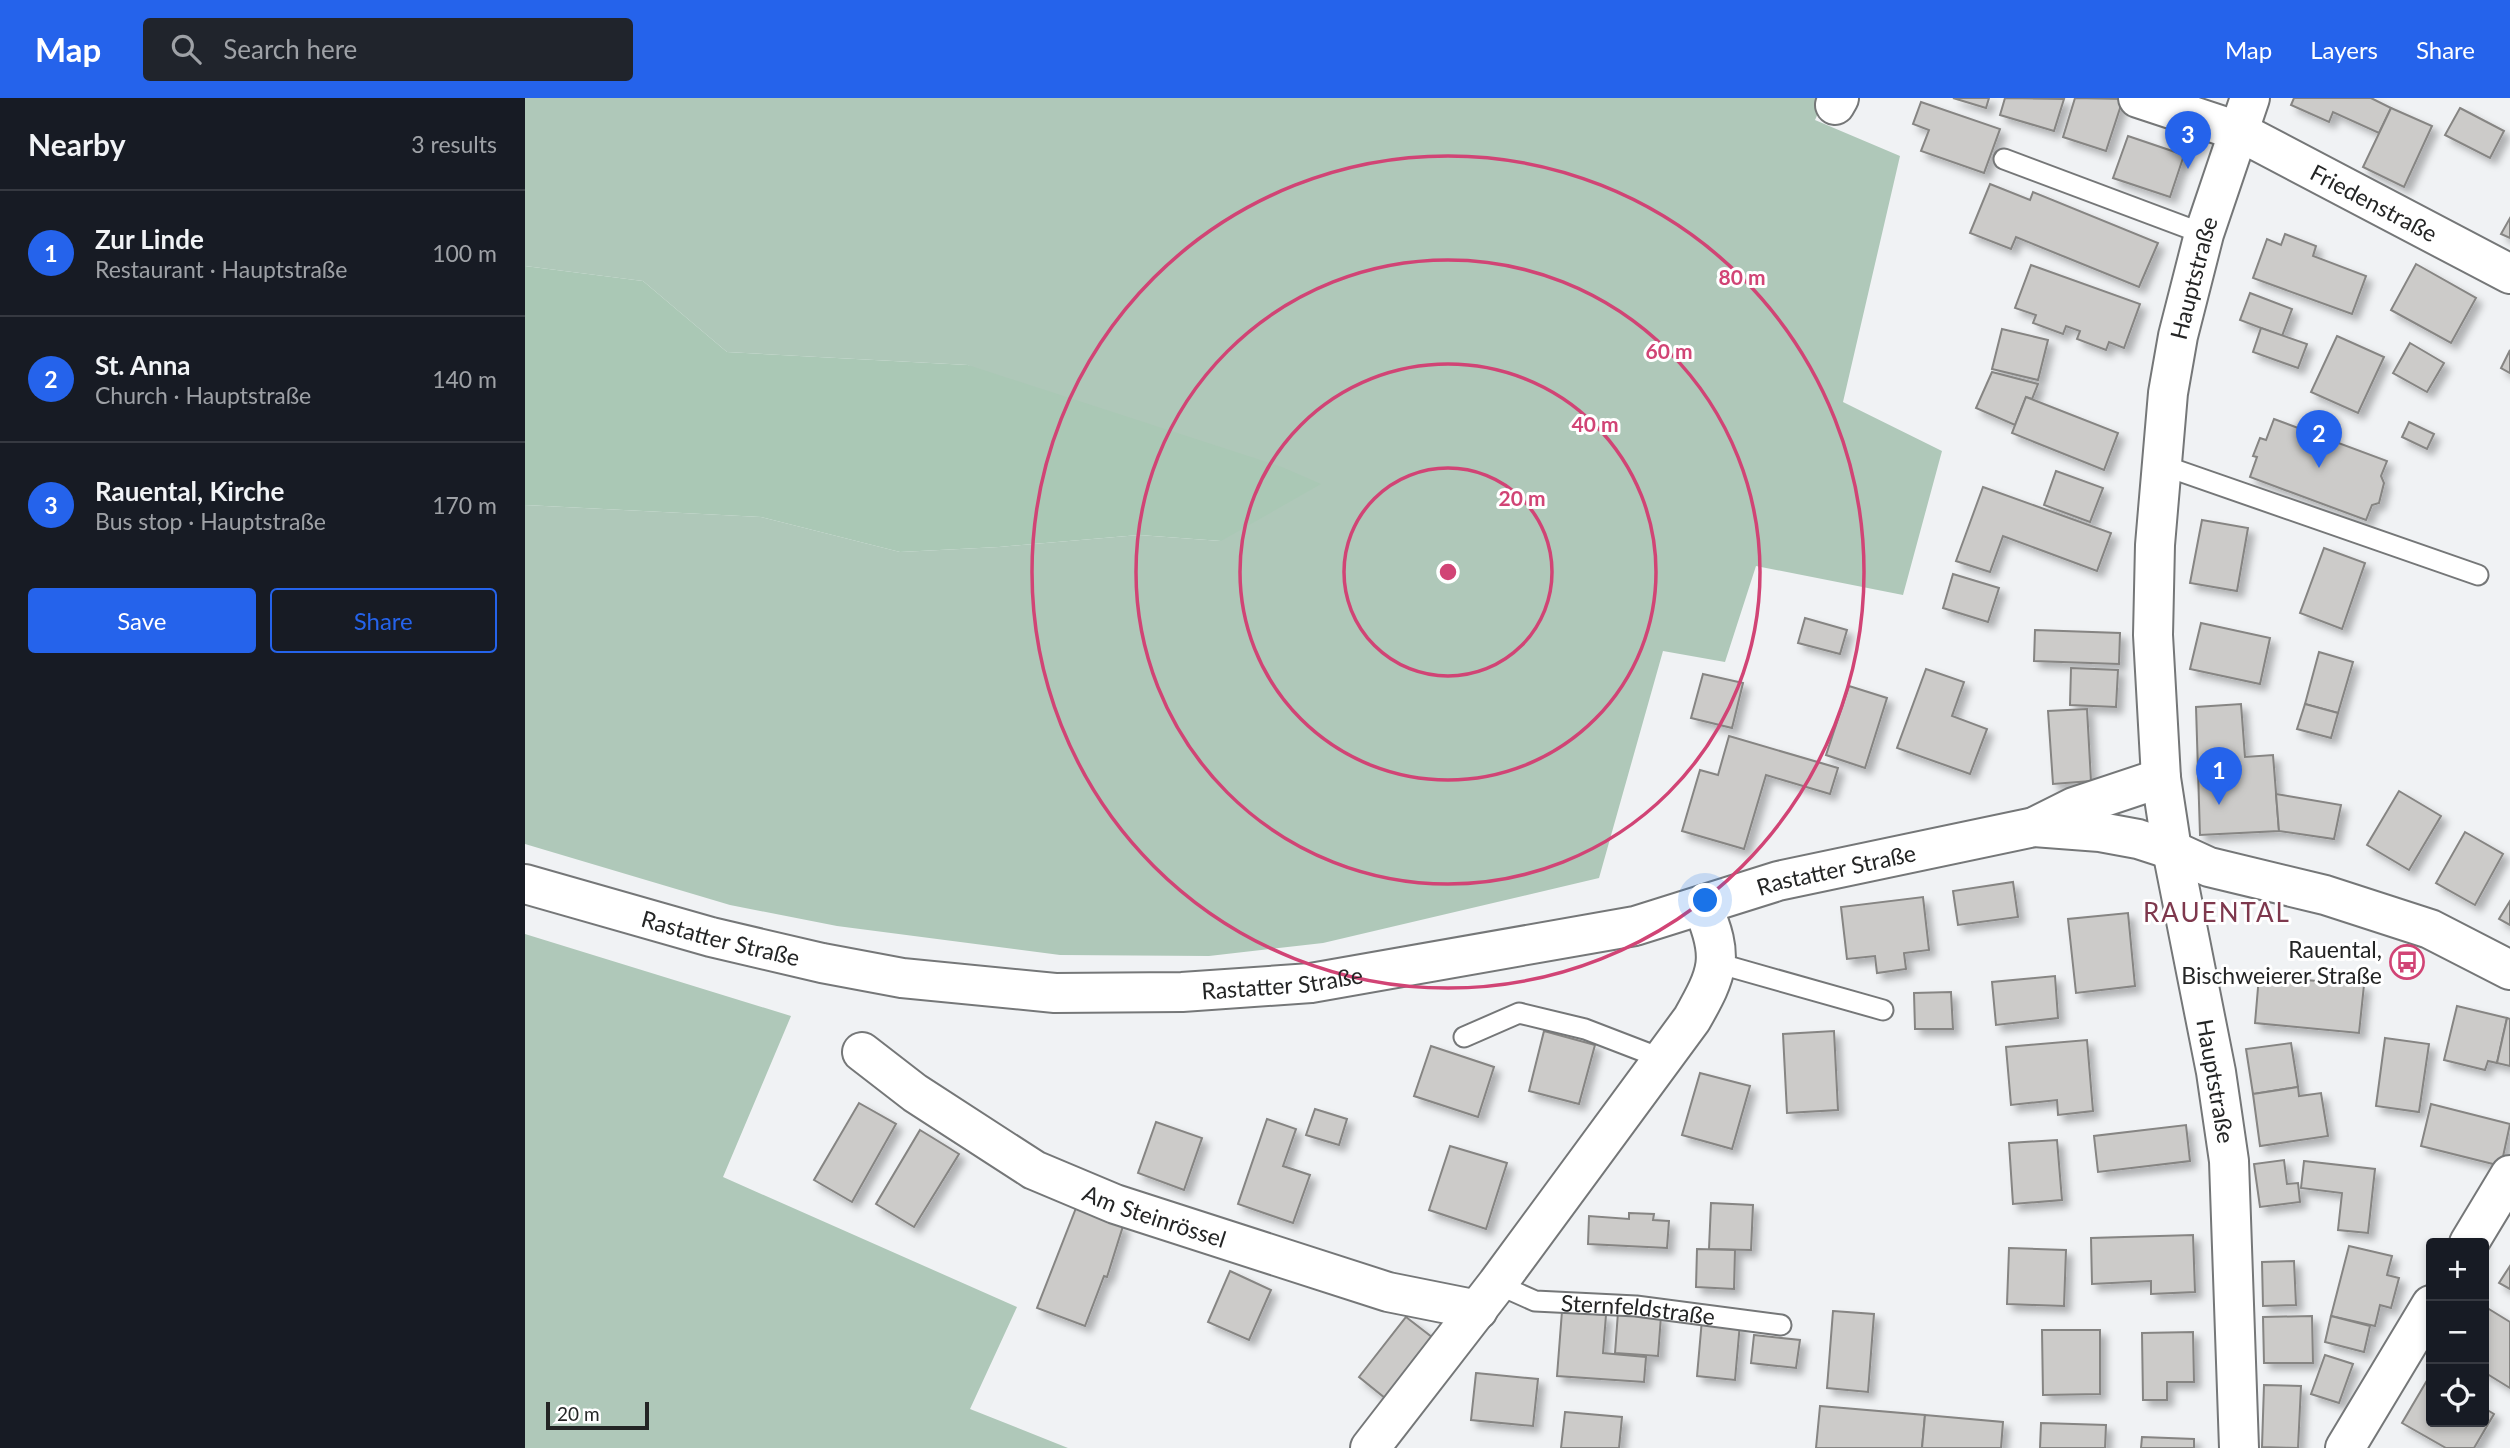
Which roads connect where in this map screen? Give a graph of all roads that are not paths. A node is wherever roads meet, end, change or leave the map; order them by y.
1 (2138, 98) edge
2 (2244, 114) edge
3 (2004, 159) dead end
4 (2204, 234) junction
5 (2510, 274) edge
6 (2162, 466) junction
7 (2478, 575) dead end
8 (2161, 778) junction
9 (2034, 827) junction
10 (2172, 850) junction
11 (525, 884) edge
12 (1702, 906) junction
13 (1717, 963) junction
14 (2510, 970) edge
15 (1883, 1010) dead end
16 (1464, 1037) dead end
17 (862, 1052) dead end
18 (1663, 1059) junction
19 (2510, 1175) edge
20 (2472, 1238) edge
21 (1488, 1297) junction
22 (2426, 1313) edge
23 (1781, 1325) dead end
24 (1370, 1448) edge
25 (2239, 1448) edge
26 (2345, 1448) edge

1 - 2 street, Friedenstraße
2 - 4 street, Hauptstraße
2 - 5 street, Friedenstraße
3 - 4 lane
4 - 6 street, Hauptstraße
6 - 7 lane
6 - 8 street, Hauptstraße
8 - 9 street, Rastatter Straße
8 - 10 street, Hauptstraße
9 - 10 street, Rastatter Straße
9 - 12 street, Rastatter Straße
10 - 14 street, Rastatter Straße
10 - 25 street, Hauptstraße
11 - 12 street, Rastatter Straße
12 - 13 street
13 - 15 lane
13 - 18 street
16 - 18 lane
17 - 21 street, Am Steinrössel
18 - 21 street
19 - 20 street
21 - 23 lane, Sternfeldstraße
21 - 24 street
22 - 26 street

